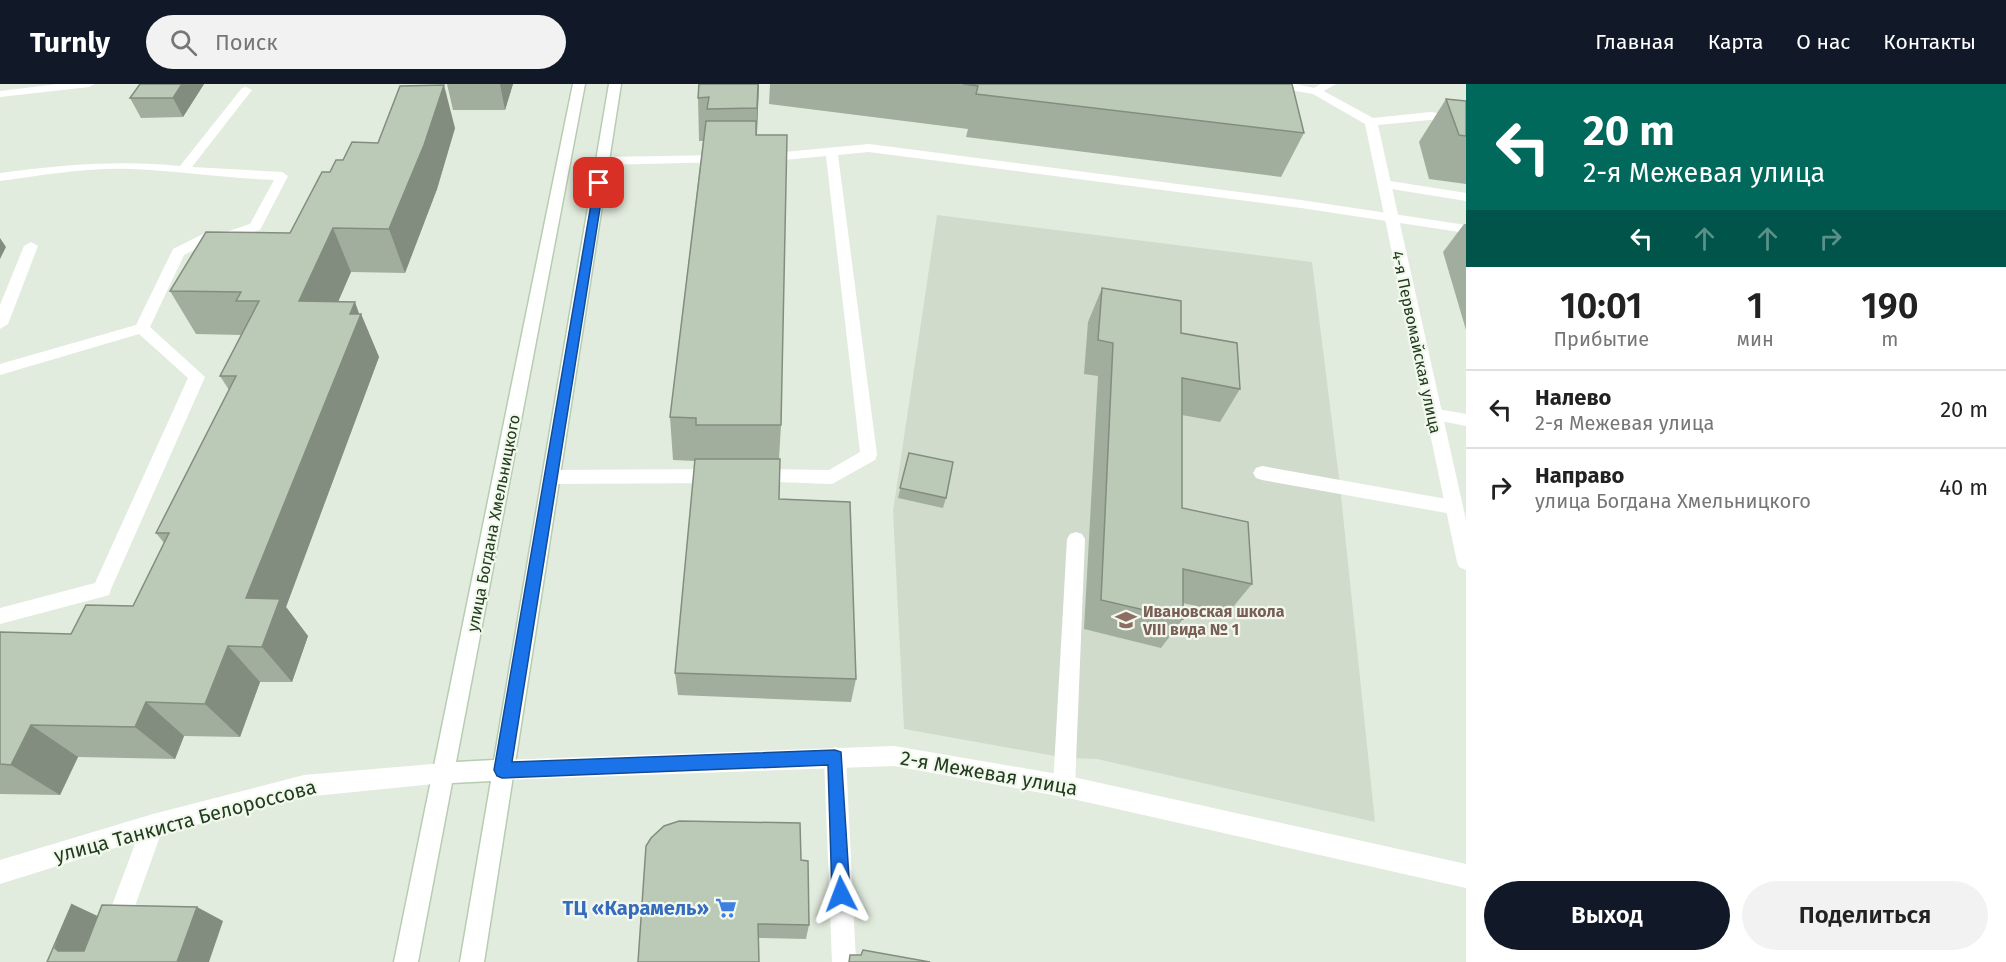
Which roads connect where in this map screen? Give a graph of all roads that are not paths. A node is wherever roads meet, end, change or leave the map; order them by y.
1 (89, 84) edge
2 (579, 84) edge
3 (615, 84) edge
4 (1273, 84) edge
5 (1330, 84) edge
6 (246, 90) dead end
7 (1316, 91) junction
8 (0, 94) edge
9 (1466, 121) edge
10 (1371, 122) junction
11 (832, 153) junction
12 (602, 161) junction
13 (184, 168) junction
14 (0, 177) edge
15 (1384, 184) junction
16 (1466, 197) edge
17 (1390, 217) junction
18 (1466, 229) edge
19 (31, 246) dead end
20 (0, 324) edge
21 (142, 328) junction
22 (0, 370) edge
23 (1432, 414) junction
24 (1466, 420) edge
25 (1262, 473) dead end
26 (552, 477) junction
27 (1452, 507) junction
28 (1076, 539) dead end
29 (1466, 562) edge
30 (0, 616) edge
31 (835, 757) junction
32 (502, 770) junction
33 (444, 773) junction
34 (1064, 786) junction
35 (153, 825) junction
36 (0, 872) edge
37 (1466, 876) edge
38 (103, 962) edge
39 (406, 962) edge
40 (472, 962) edge
41 (844, 962) edge

1 - 8 main road
2 - 33 main road, улица Богдана Хмельницкого
3 - 12 main road
4 - 7 main road
5 - 7 main road
6 - 13 main road
7 - 10 main road
9 - 10 main road
10 - 15 main road, 4-я Первомайская улица
11 - 12 main road
11 - 17 main road
11 - 26 main road
12 - 26 main road
13 - 14 main road
13 - 21 main road
15 - 16 main road
15 - 17 main road, 4-я Первомайская улица
17 - 18 main road
17 - 23 main road, 4-я Первомайская улица
19 - 20 main road
21 - 22 main road
21 - 30 main road
23 - 24 main road
23 - 27 main road, 4-я Первомайская улица
25 - 27 main road
26 - 32 main road
27 - 29 main road, 4-я Первомайская улица
28 - 34 main road
31 - 32 main road, 2-я Межевая улица
31 - 34 main road, 2-я Межевая улица
31 - 41 main road
32 - 33 main road, улица Танкиста Белороссова
32 - 40 main road
33 - 35 main road, улица Танкиста Белороссова
33 - 39 main road, улица Богдана Хмельницкого
34 - 37 main road, 2-я Межевая улица
35 - 36 main road, улица Танкиста Белороссова
35 - 38 main road

